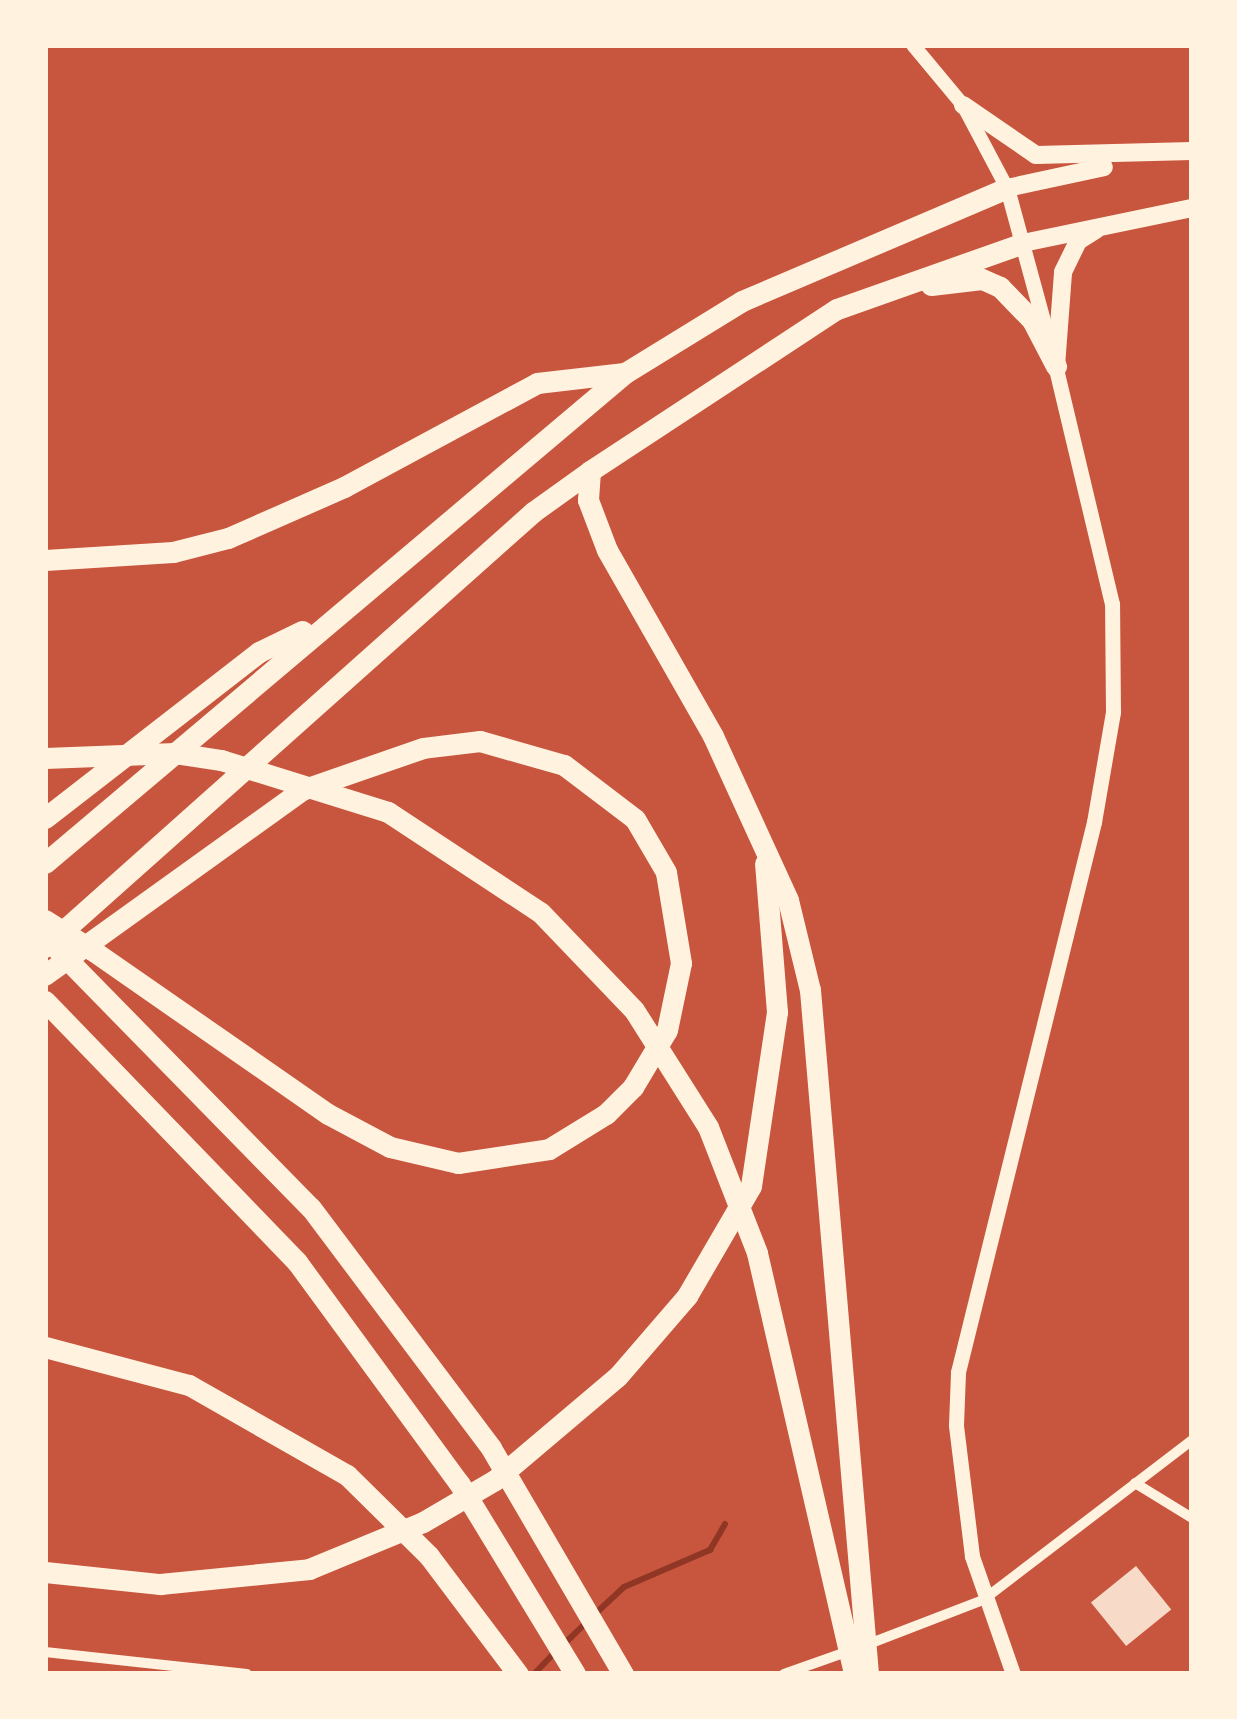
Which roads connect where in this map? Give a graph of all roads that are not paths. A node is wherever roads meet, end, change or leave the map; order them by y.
1 (913, 45) edge
2 (963, 105) junction
3 (1192, 153) edge
4 (1007, 188) junction
5 (1192, 208) edge
6 (1115, 221) junction
7 (1023, 243) junction
8 (837, 309) junction
9 (1056, 366) junction
10 (625, 373) junction
11 (590, 471) junction
12 (45, 560) edge
13 (329, 617) junction
14 (45, 758) edge
15 (45, 818) edge
16 (764, 846) junction
17 (45, 863) edge
18 (45, 920) edge
19 (45, 942) edge
20 (45, 975) edge
21 (45, 1001) edge
22 (45, 1346) edge
23 (1192, 1440) edge
24 (1135, 1483) junction
25 (1192, 1518) edge
26 (45, 1572) edge
27 (983, 1600) junction
28 (45, 1652) edge
29 (248, 1674) edge
30 (518, 1674) edge
31 (575, 1674) edge
32 (623, 1674) edge
33 (784, 1674) edge
34 (854, 1674) edge
35 (868, 1674) edge
36 (1013, 1674) edge

1 - 2 street
2 - 3 highway
2 - 4 street
3 - 4 highway
4 - 7 main road
4 - 10 highway
5 - 6 highway
6 - 7 highway
6 - 9 highway
7 - 8 highway
7 - 9 main road
8 - 9 highway
8 - 11 highway
9 - 27 main road
10 - 12 highway
10 - 13 highway
11 - 16 highway
11 - 19 highway
13 - 15 highway
13 - 17 highway
14 - 34 highway
16 - 26 highway
16 - 35 highway
18 - 20 highway
19 - 32 highway
21 - 31 highway
22 - 30 highway
23 - 24 street
24 - 25 street
24 - 27 street
27 - 33 street
27 - 36 main road
28 - 29 street

